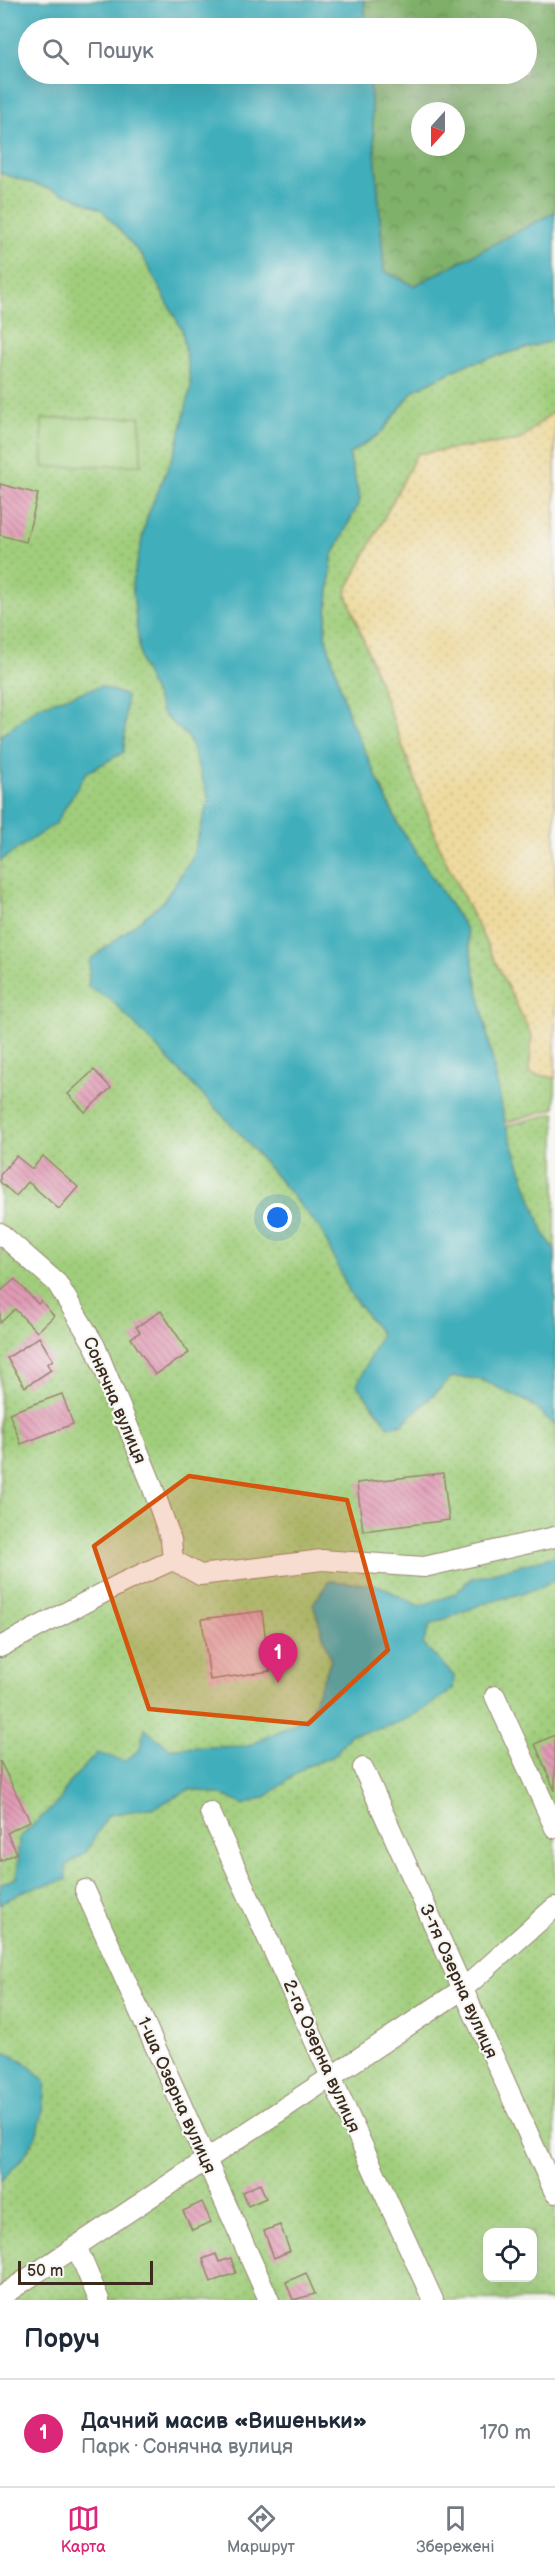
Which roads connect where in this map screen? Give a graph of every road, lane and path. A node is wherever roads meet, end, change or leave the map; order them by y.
1 (0, 1233) edge
2 (555, 1537) edge
3 (173, 1560) junction
4 (0, 1647) edge
5 (495, 1696) dead end
6 (363, 1768) dead end
7 (210, 1812) dead end
8 (555, 1828) edge
9 (85, 1890) dead end
10 (555, 1907) edge
11 (463, 1989) junction
12 (330, 2076) junction
13 (206, 2159) junction
14 (555, 2193) edge
15 (77, 2248) junction
16 (0, 2297) edge
17 (99, 2300) edge
18 (269, 2300) edge
19 (433, 2300) edge

1 - 3 street, Сонячна вулиця
2 - 3 street
3 - 4 street
5 - 8 street
6 - 11 street, 3-тя Озерна вулиця
7 - 12 street, 2-га Озерна вулиця
9 - 13 street, 1-ша Озерна вулиця
10 - 11 street
11 - 12 street
11 - 14 street, 3-тя Озерна вулиця
12 - 13 street
12 - 19 street, 2-га Озерна вулиця
13 - 15 street
13 - 18 street, 1-ша Озерна вулиця
15 - 16 street
15 - 17 street

